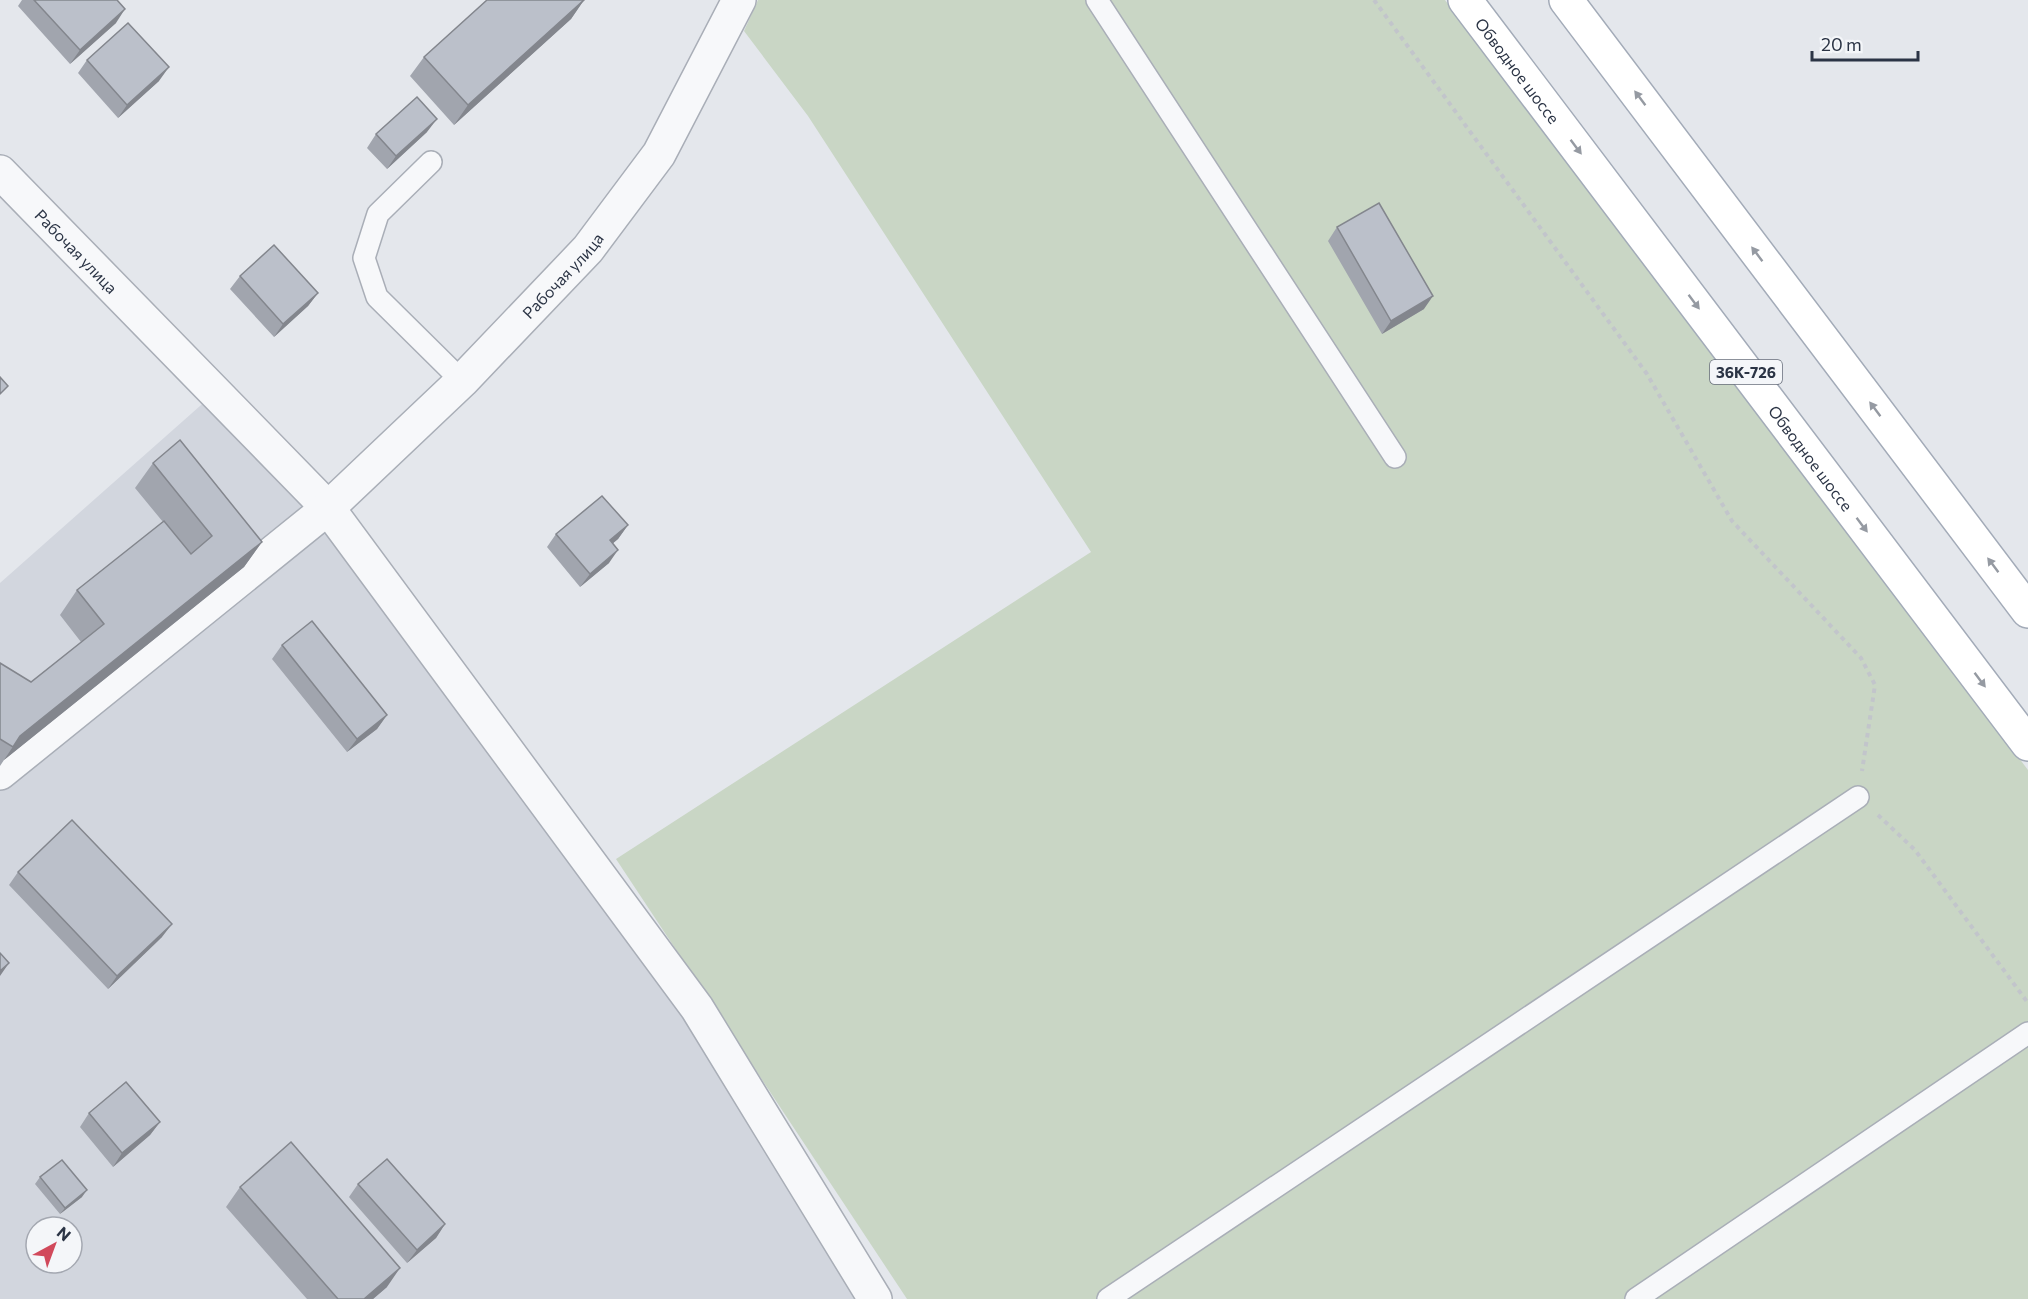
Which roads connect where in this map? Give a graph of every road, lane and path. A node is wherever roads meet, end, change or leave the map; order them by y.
1 (739, 0) edge
2 (1097, 0) edge
3 (1374, 0) edge
4 (1465, 0) edge
5 (1566, 0) edge
6 (431, 162) dead end
7 (0, 172) edge
8 (462, 381) junction
9 (1395, 457) dead end
10 (328, 508) junction
11 (2028, 611) edge
12 (2028, 744) edge
13 (0, 773) edge
14 (1858, 797) junction
15 (2028, 1003) edge
16 (2028, 1033) edge
17 (875, 1299) edge
18 (1108, 1299) edge
19 (1636, 1299) edge

1 - 8 street, Рабочая улица
2 - 9 lane
3 - 14 path
4 -> 12 main road, Обводное шоссе / 36К-726
11 -> 5 main road
6 - 8 lane
7 - 10 street, Рабочая улица
8 - 10 street, Рабочая улица
10 - 13 street, Рабочая улица
10 - 17 street
14 - 15 path
14 - 18 lane
16 - 19 lane

